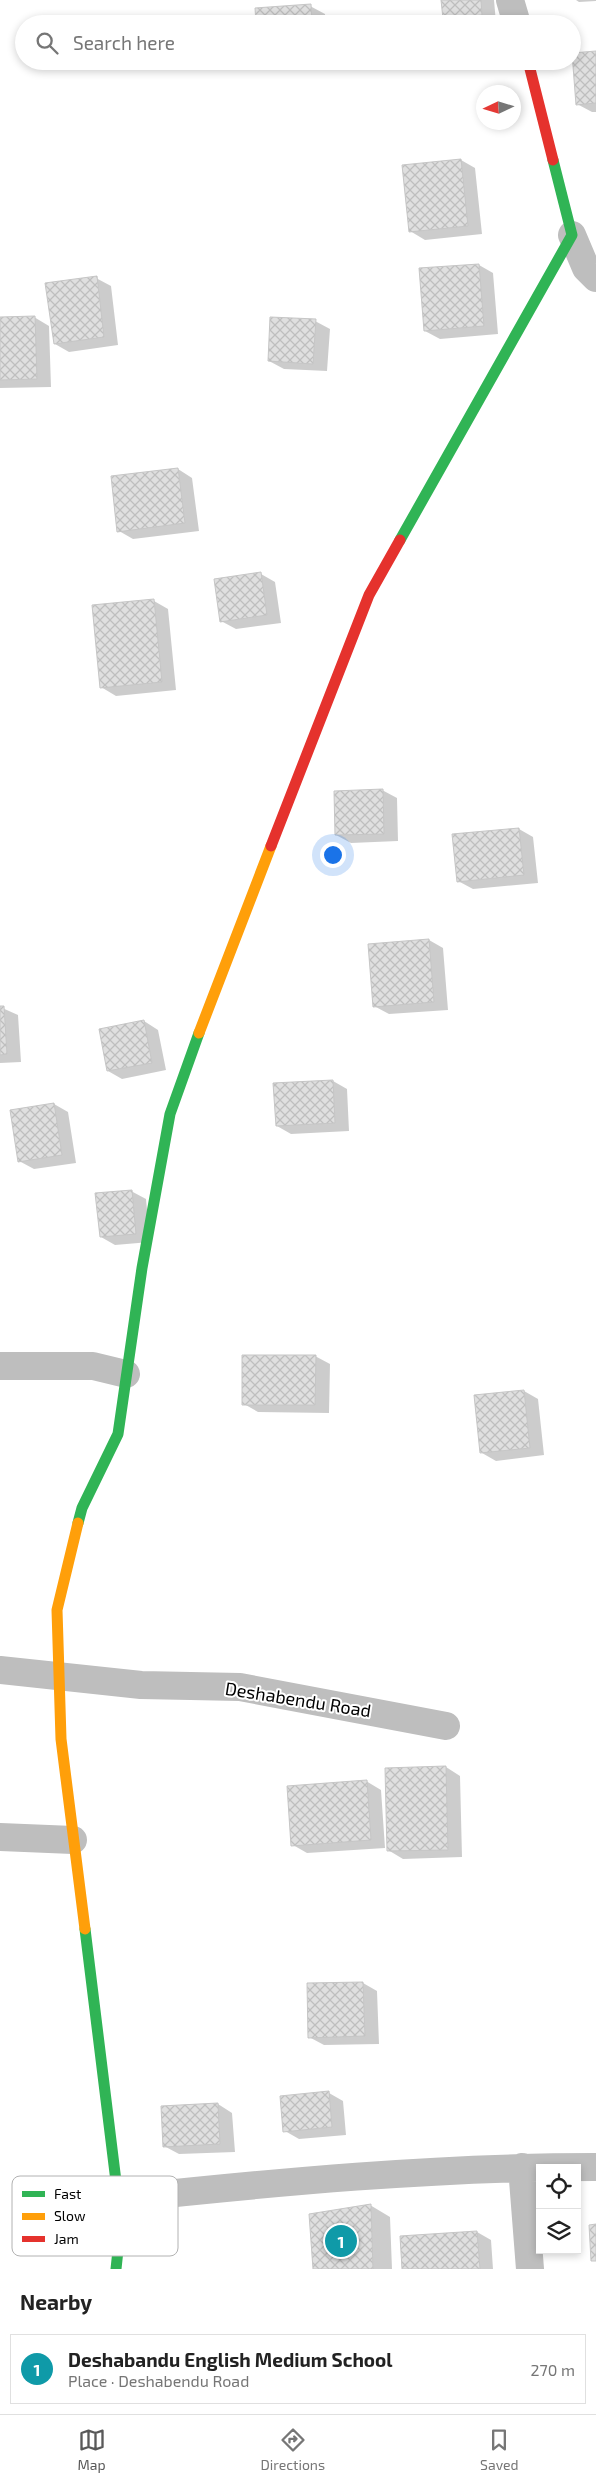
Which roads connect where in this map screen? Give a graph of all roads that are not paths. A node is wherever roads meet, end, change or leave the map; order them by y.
1 (510, 0) edge
2 (514, 15) edge
3 (530, 70) edge
4 (572, 235) junction
5 (596, 278) edge
6 (0, 1366) edge
7 (126, 1374) junction
8 (0, 1670) edge
9 (60, 1677) junction
10 (446, 1726) dead end
11 (0, 1837) edge
12 (73, 1840) junction
13 (522, 2167) junction
14 (596, 2167) edge
15 (115, 2176) edge
16 (178, 2193) edge
17 (117, 2256) edge
18 (116, 2269) edge
19 (530, 2269) edge

1 - 2 street
3 - 4 street
4 - 5 street
4 - 7 street
6 - 7 street
7 - 9 street
8 - 9 street, Deshabendu Road
9 - 10 street, Deshabendu Road
9 - 12 street
11 - 12 street
12 - 15 street
13 - 14 street
13 - 16 street
13 - 19 street
17 - 18 street

